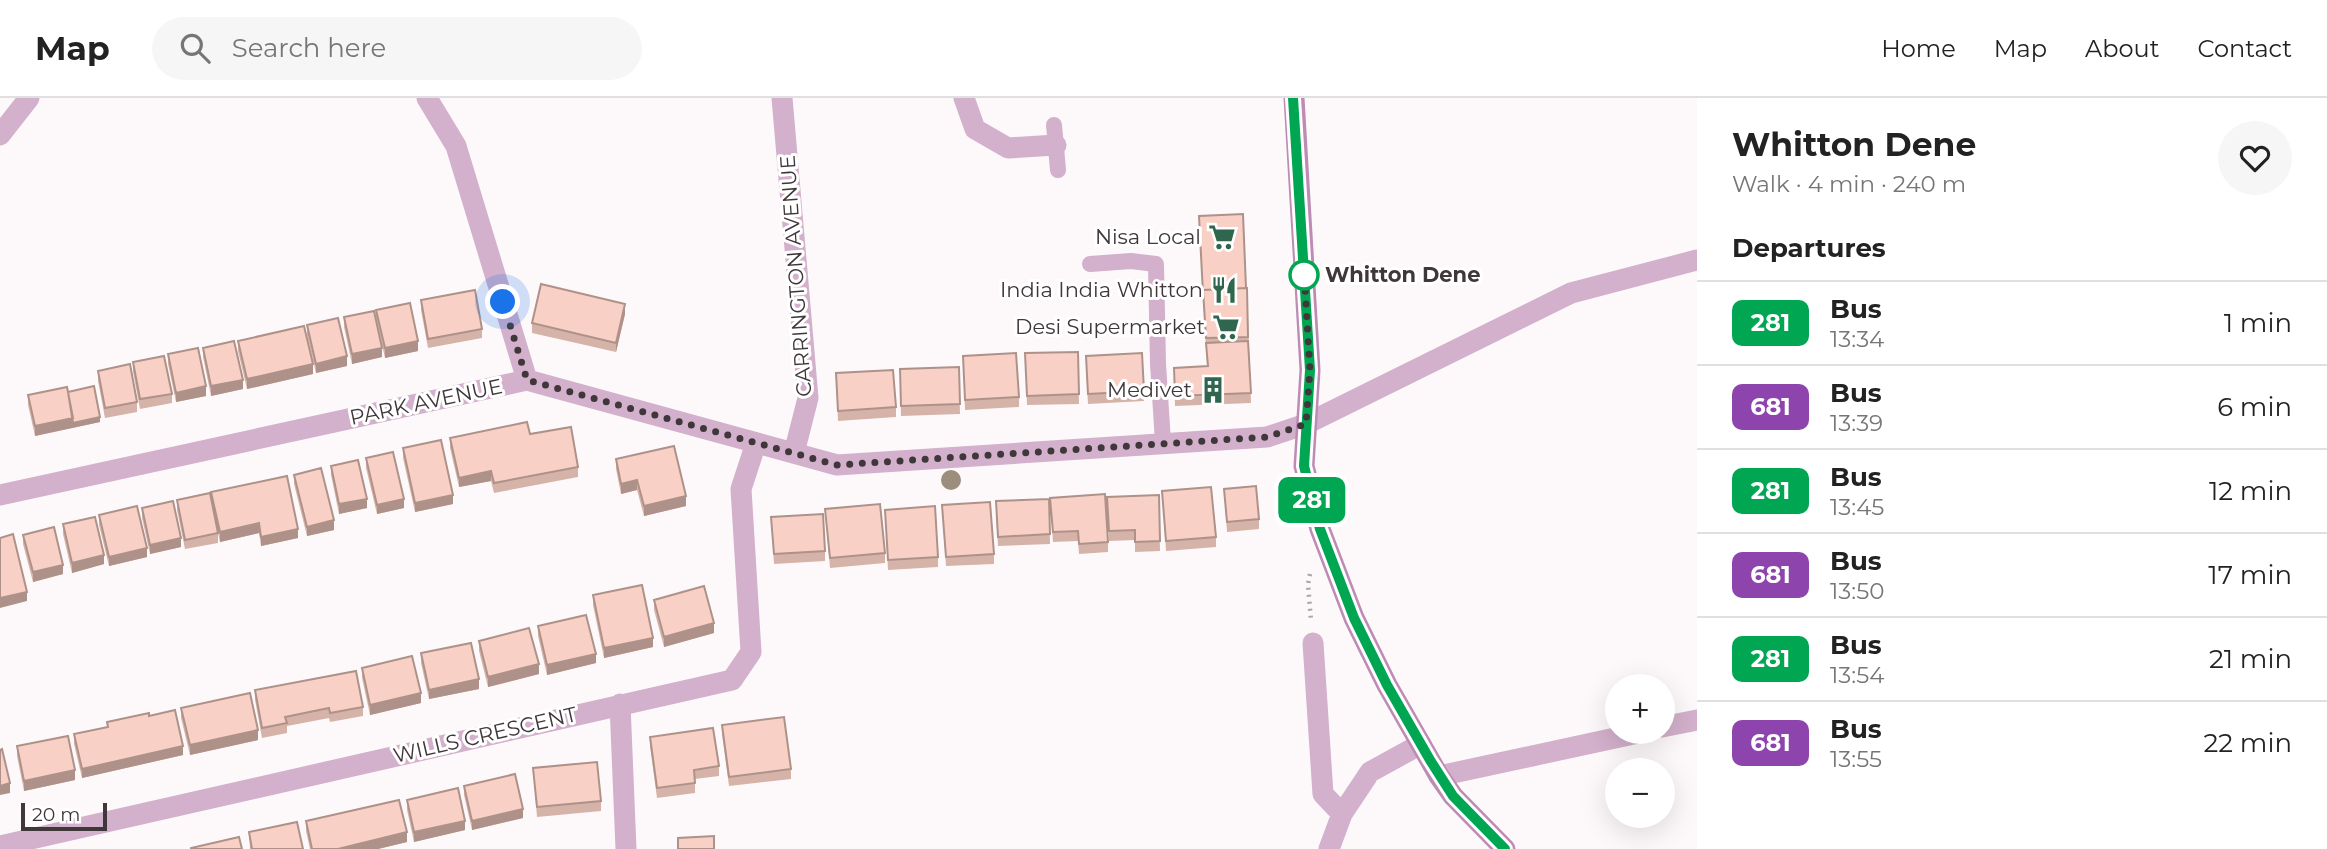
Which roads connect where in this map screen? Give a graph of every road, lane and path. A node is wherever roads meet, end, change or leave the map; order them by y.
1 (29, 98) edge
2 (427, 98) edge
3 (782, 98) edge
4 (964, 98) edge
5 (1294, 98) edge
6 (0, 135) edge
7 (1055, 135) joint
8 (1058, 170) dead end
9 (1697, 260) edge
10 (1090, 264) dead end
11 (527, 380) junction
12 (1306, 424) junction
13 (1163, 442) junction
14 (756, 443) junction
15 (793, 453) junction
16 (0, 495) edge
17 (1313, 643) dead end
18 (620, 704) junction
19 (1697, 720) edge
20 (1675, 724) edge
21 (1605, 740) edge
22 (1421, 744) junction
23 (1439, 776) junction
24 (1342, 814) junction
25 (0, 846) edge
26 (626, 849) edge
27 (1329, 849) edge
28 (1505, 849) edge

1 - 6 street
2 - 11 street
3 - 15 street, CARRINGTON AVENUE
4 - 7 street
5 - 12 main road
7 - 8 lane
9 - 12 street
10 - 13 lane
11 - 14 street, PARK AVENUE
11 - 16 street, PARK AVENUE
12 - 13 street, PARK AVENUE
12 - 22 main road
13 - 15 street, PARK AVENUE
14 - 15 street, PARK AVENUE
14 - 18 street, WILLS CRESCENT
17 - 24 street
18 - 25 street, WILLS CRESCENT
18 - 26 street
19 - 20 street
21 - 23 street
22 - 23 main road
22 - 24 street
23 - 28 main road
24 - 27 street

